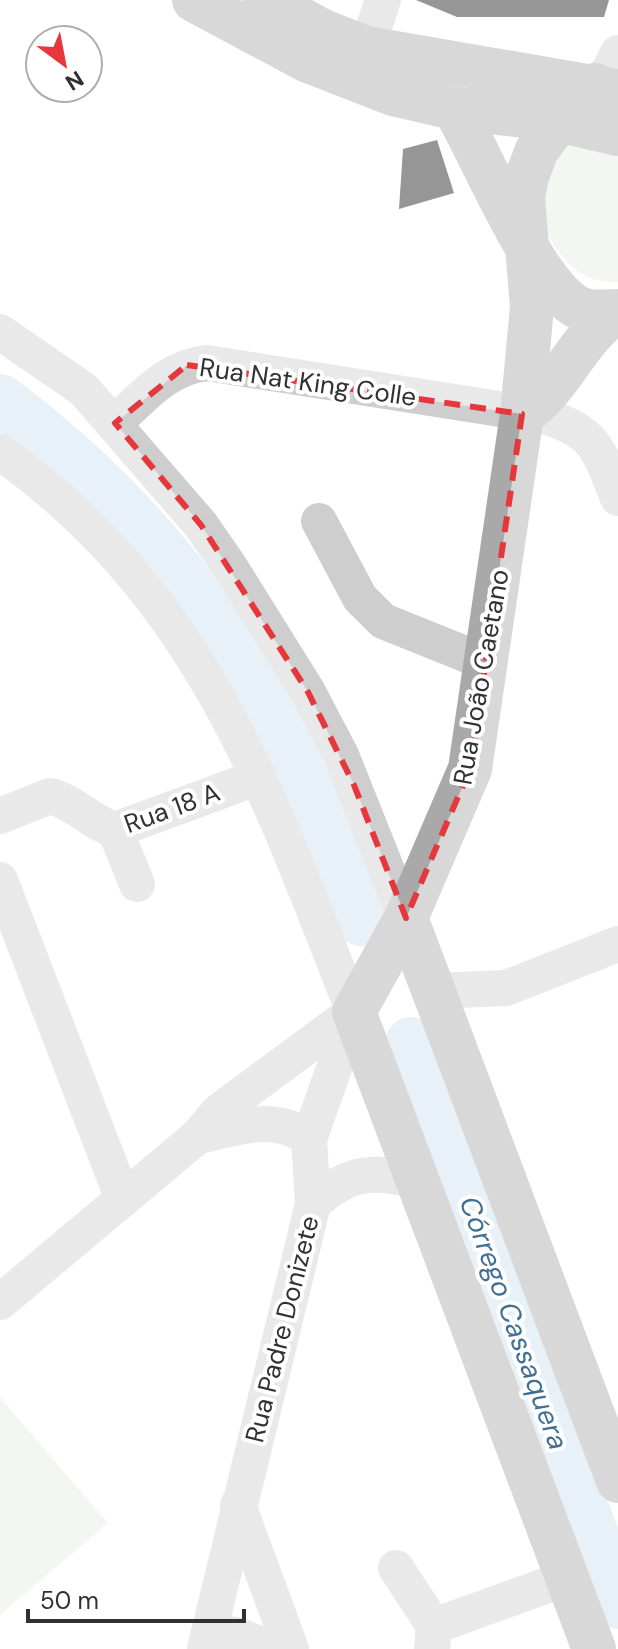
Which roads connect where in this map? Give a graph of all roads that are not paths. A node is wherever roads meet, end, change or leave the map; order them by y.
1 (194, 0) edge
2 (265, 0) edge
3 (383, 0) edge
4 (361, 64) junction
5 (610, 77) edge
6 (454, 108) junction
7 (559, 120) junction
8 (618, 134) edge
9 (528, 249) junction
10 (618, 311) edge
11 (0, 332) edge
12 (522, 414) junction
13 (115, 423) junction
14 (0, 452) edge
15 (618, 498) edge
16 (319, 521) dead end
17 (485, 662) junction
18 (259, 777) junction
19 (0, 816) edge
20 (115, 830) junction
21 (0, 880) edge
22 (137, 884) dead end
23 (406, 918) junction
24 (7, 920) edge
25 (618, 944) edge
26 (433, 991) junction
27 (354, 1012) junction
28 (198, 1136) junction
29 (309, 1139) junction
30 (418, 1181) junction
31 (123, 1199) junction
32 (313, 1204) junction
33 (0, 1302) edge
34 (618, 1481) edge
35 (238, 1505) junction
36 (396, 1568) dead end
37 (567, 1578) junction
38 (433, 1637) edge
39 (207, 1640) edge
40 (271, 1649) edge
41 (291, 1649) edge
42 (594, 1649) edge

1 - 4 main road
2 - 4 main road
3 - 4 street
4 - 5 main road
4 - 6 main road
5 - 7 main road, Rua João Caetano
6 - 7 main road
6 - 9 main road
7 - 8 main road
7 - 9 main road, Rua João Caetano
9 - 10 main road
9 - 12 main road, Rua João Caetano
10 - 12 main road
11 - 13 street
12 - 13 street, Rua Nat King Colle
12 - 15 street, Rua Nat King Colle
12 - 17 main road, Rua João Caetano
13 - 23 street
14 - 18 street
16 - 17 street
17 - 23 main road, Rua João Caetano
18 - 20 street, Rua 18 A
18 - 27 street
19 - 20 street, Rua 18 A
20 - 22 street
21 - 24 street
23 - 26 main road
23 - 27 main road, Rua João Caetano
24 - 31 street
25 - 26 street
26 - 34 main road
27 - 28 street
27 - 29 street, Rua Padre Donizete
27 - 30 main road
28 - 29 street
28 - 31 street
29 - 32 street, Rua Padre Donizete
30 - 32 street
30 - 37 main road
31 - 33 street
32 - 35 street, Rua Padre Donizete
35 - 39 street, Rua Padre Donizete
35 - 41 street
36 - 38 street
37 - 38 street
37 - 42 main road
39 - 40 street

